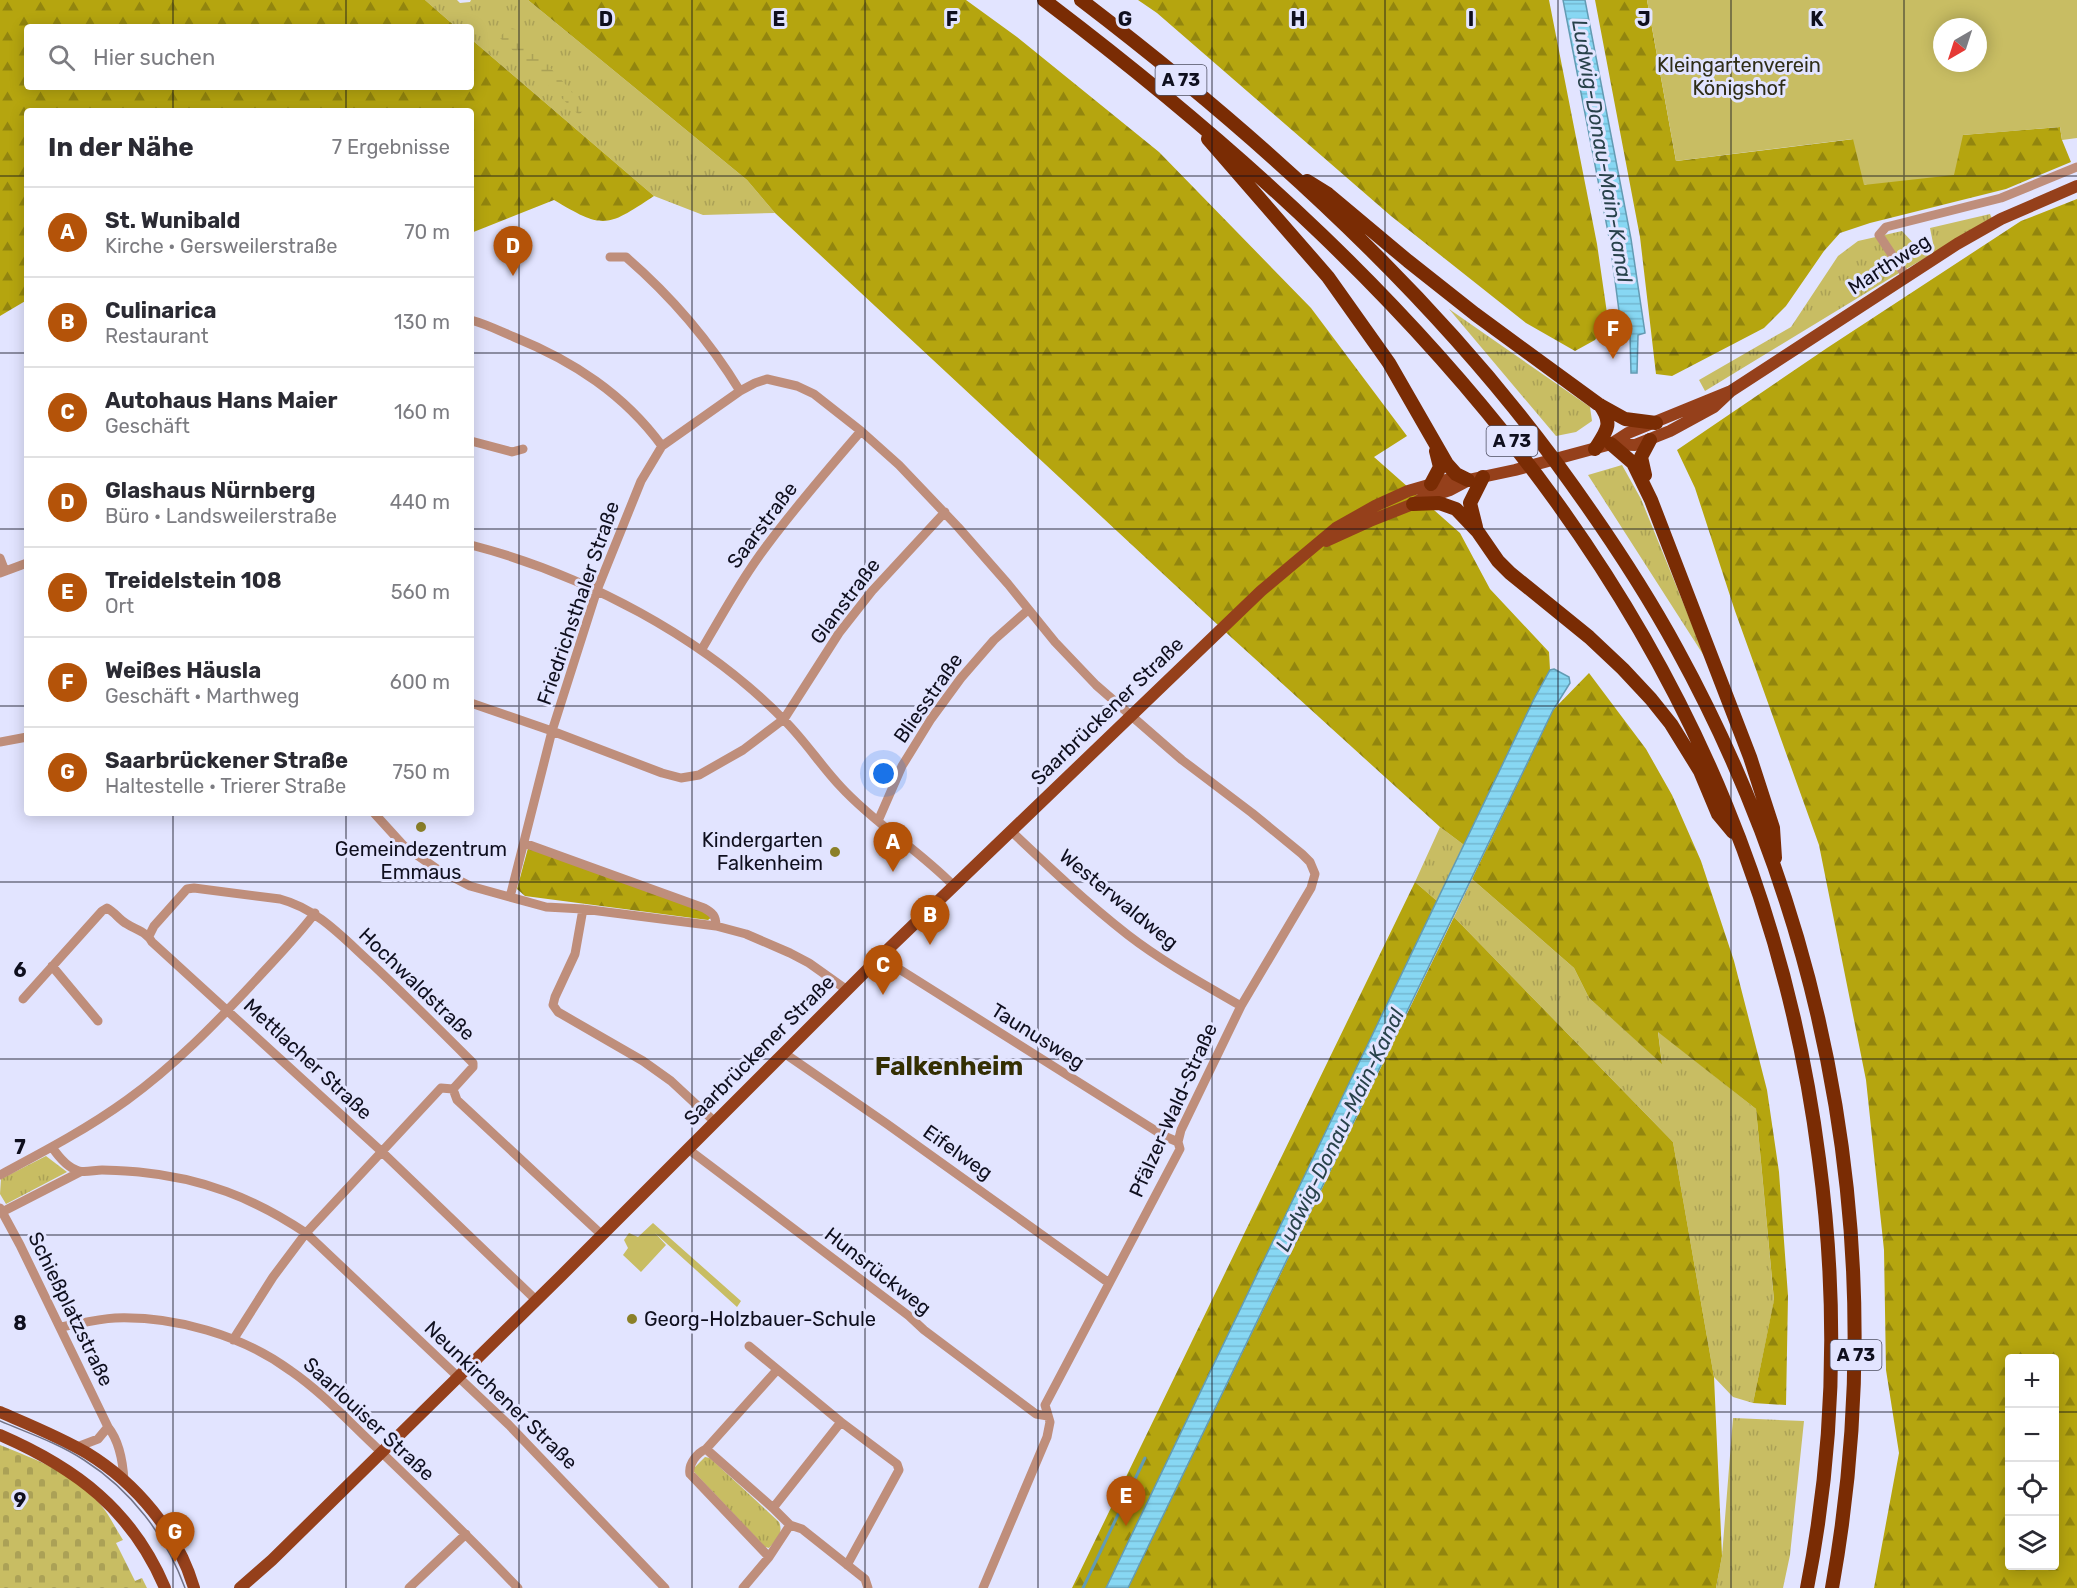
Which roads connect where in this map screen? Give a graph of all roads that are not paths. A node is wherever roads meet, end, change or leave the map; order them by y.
1 (1044, 0) edge
2 (1081, 0) edge
3 (1185, 112) junction
4 (1278, 163) junction
5 (2077, 167) edge
6 (2077, 186) edge
7 (610, 257) dead end
8 (1906, 276) junction
9 (474, 321) edge
10 (740, 391) junction
11 (1598, 404) junction
12 (1663, 425) junction
13 (861, 430) junction
14 (1650, 440) junction
15 (1433, 441) junction
16 (474, 442) edge
17 (1611, 444) junction
18 (662, 446) junction
19 (523, 449) dead end
20 (1595, 449) junction
21 (1483, 477) junction
22 (1468, 480) junction
23 (1431, 484) junction
24 (1651, 500) junction
25 (1413, 504) junction
26 (945, 512) junction
27 (1478, 532) junction
28 (474, 546) edge
29 (1312, 548) junction
30 (0, 558) edge
31 (24, 564) edge
32 (3, 572) edge
33 (597, 590) junction
34 (1028, 610) junction
35 (702, 649) junction
36 (474, 704) edge
37 (1131, 716) junction
38 (784, 719) junction
39 (552, 731) junction
40 (24, 738) edge
41 (0, 742) edge
42 (377, 816) edge
43 (878, 821) junction
44 (1011, 831) junction
45 (524, 843) junction
46 (1742, 843) junction
47 (1776, 872) junction
48 (954, 886) junction
49 (510, 897) junction
50 (583, 909) junction
51 (315, 913) junction
52 (716, 926) junction
53 (149, 936) junction
54 (880, 957) junction
55 (52, 966) junction
56 (847, 990) junction
57 (23, 999) dead end
58 (1241, 1006) junction
59 (228, 1010) junction
60 (98, 1021) dead end
61 (784, 1053) junction
62 (453, 1089) junction
63 (715, 1122) junction
64 (1178, 1142) junction
65 (52, 1147) junction
66 (688, 1149) junction
67 (381, 1151) junction
68 (80, 1172) junction
69 (0, 1175) edge
70 (1, 1210) edge
71 (306, 1233) junction
72 (602, 1235) junction
73 (1109, 1283) junction
74 (536, 1300) junction
75 (61, 1327) junction
76 (233, 1340) junction
77 (749, 1346) dead end
78 (777, 1370) junction
79 (458, 1376) junction
80 (0, 1412) edge
81 (1048, 1416) junction
82 (841, 1422) junction
83 (108, 1427) junction
84 (0, 1435) edge
85 (77, 1447) junction
86 (706, 1449) junction
87 (381, 1452) junction
88 (124, 1481) junction
89 (773, 1508) junction
90 (790, 1525) junction
91 (466, 1534) junction
92 (769, 1557) junction
93 (847, 1565) junction
94 (165, 1588) edge
95 (194, 1588) edge
96 (240, 1588) edge
97 (409, 1588) edge
98 (518, 1588) edge
99 (665, 1588) edge
100 (743, 1588) edge
101 (868, 1588) edge
102 (983, 1588) edge
103 (1807, 1588) edge
104 (1832, 1588) edge

1 - 3 highway, A 73
2 - 4 highway, A 73
3 - 15 highway
3 - 46 highway, A 73
4 - 11 highway, A 73
4 - 47 highway, A 73
5 - 8 street
6 - 8 main road, Marthweg
7 - 10 street
8 - 12 main road, Marthweg
9 - 18 street
10 - 13 street, Friedrichsthaler Straße
10 - 18 street, Friedrichsthaler Straße
11 - 12 highway, A 73
11 - 20 highway
12 - 14 main road, Marthweg
12 - 17 main road, Marthweg
13 - 26 street, Friedrichsthaler Straße
13 - 35 street, Saarstraße
14 - 17 main road, Marthweg
14 - 24 highway
15 - 22 highway
15 - 23 highway
16 - 19 street
17 - 20 main road, Marthweg
17 - 24 highway
18 - 33 street, Friedrichsthaler Straße
20 - 21 main road, Marthweg
21 - 22 main road, Marthweg
21 - 27 highway, A 73
22 - 23 main road, Saarbrückener Straße
22 - 25 main road, Saarbrückener Straße
23 - 29 main road, Saarbrückener Straße
24 - 47 highway
25 - 27 highway, A 73
25 - 29 main road, Saarbrückener Straße
26 - 34 street, Friedrichsthaler Straße
26 - 38 street, Glanstraße
27 - 46 highway, A 73
28 - 33 street
29 - 37 main road, Saarbrückener Straße
30 - 32 street
31 - 32 street
33 - 35 street
33 - 39 street, Friedrichsthaler Straße
34 - 37 street, Friedrichsthaler Straße
34 - 43 street, Bliesstraße
35 - 38 street
36 - 39 street
37 - 44 main road, Saarbrückener Straße
37 - 58 street, Pfälzer-Wald-Straße
38 - 39 street
38 - 43 street
39 - 45 street, Friedrichsthaler Straße
40 - 41 street
42 - 49 street
43 - 48 street
44 - 48 main road, Saarbrückener Straße
44 - 58 street, Westerwaldweg
45 - 49 street, Friedrichsthaler Straße
45 - 52 street
46 - 103 highway, A 73
47 - 104 highway, A 73
48 - 54 main road, Saarbrückener Straße
49 - 50 street
50 - 52 street
50 - 63 street
51 - 53 street, Hochwaldstraße
51 - 59 street
51 - 62 street, Hochwaldstraße
52 - 56 street
53 - 55 street, Mettlacher Straße
53 - 59 street, Mettlacher Straße
54 - 56 main road, Saarbrückener Straße
54 - 64 street, Taunusweg
55 - 57 street, Mettlacher Straße
55 - 60 street
56 - 61 main road, Saarbrückener Straße
58 - 64 street, Pfälzer-Wald-Straße
59 - 65 street
59 - 67 street, Mettlacher Straße
61 - 63 main road, Saarbrückener Straße
61 - 73 street, Eifelweg
62 - 67 street
62 - 72 street
63 - 66 main road, Saarbrückener Straße
64 - 73 street, Pfälzer-Wald-Straße
65 - 68 street
65 - 69 street
66 - 72 main road, Saarbrückener Straße
66 - 81 street, Hunsrückweg
67 - 71 street
67 - 74 street, Mettlacher Straße
68 - 70 street
68 - 71 street, Neunkirchener Straße
70 - 75 street, Schießplatzstraße
71 - 76 street
71 - 79 street, Neunkirchener Straße
72 - 74 main road, Saarbrückener Straße
73 - 81 street, Pfälzer-Wald-Straße
74 - 79 main road, Saarbrückener Straße
75 - 76 street, Saarlouiser Straße
75 - 83 street, Schießplatzstraße
76 - 87 street, Saarlouiser Straße
77 - 78 street
78 - 82 street
78 - 86 street
79 - 87 main road, Saarbrückener Straße
79 - 99 street, Neunkirchener Straße
80 - 85 main road
81 - 102 street, Pfälzer-Wald-Straße
82 - 89 street
82 - 93 street
83 - 85 street
83 - 88 street, Schießplatzstraße
84 - 94 main road
85 - 88 main road
86 - 89 street
86 - 92 street
87 - 91 street, Saarlouiser Straße
87 - 96 main road, Saarbrückener Straße
88 - 95 main road
89 - 90 street
90 - 92 street
90 - 93 street
91 - 97 street
91 - 98 street, Saarlouiser Straße
92 - 100 street
93 - 101 street

